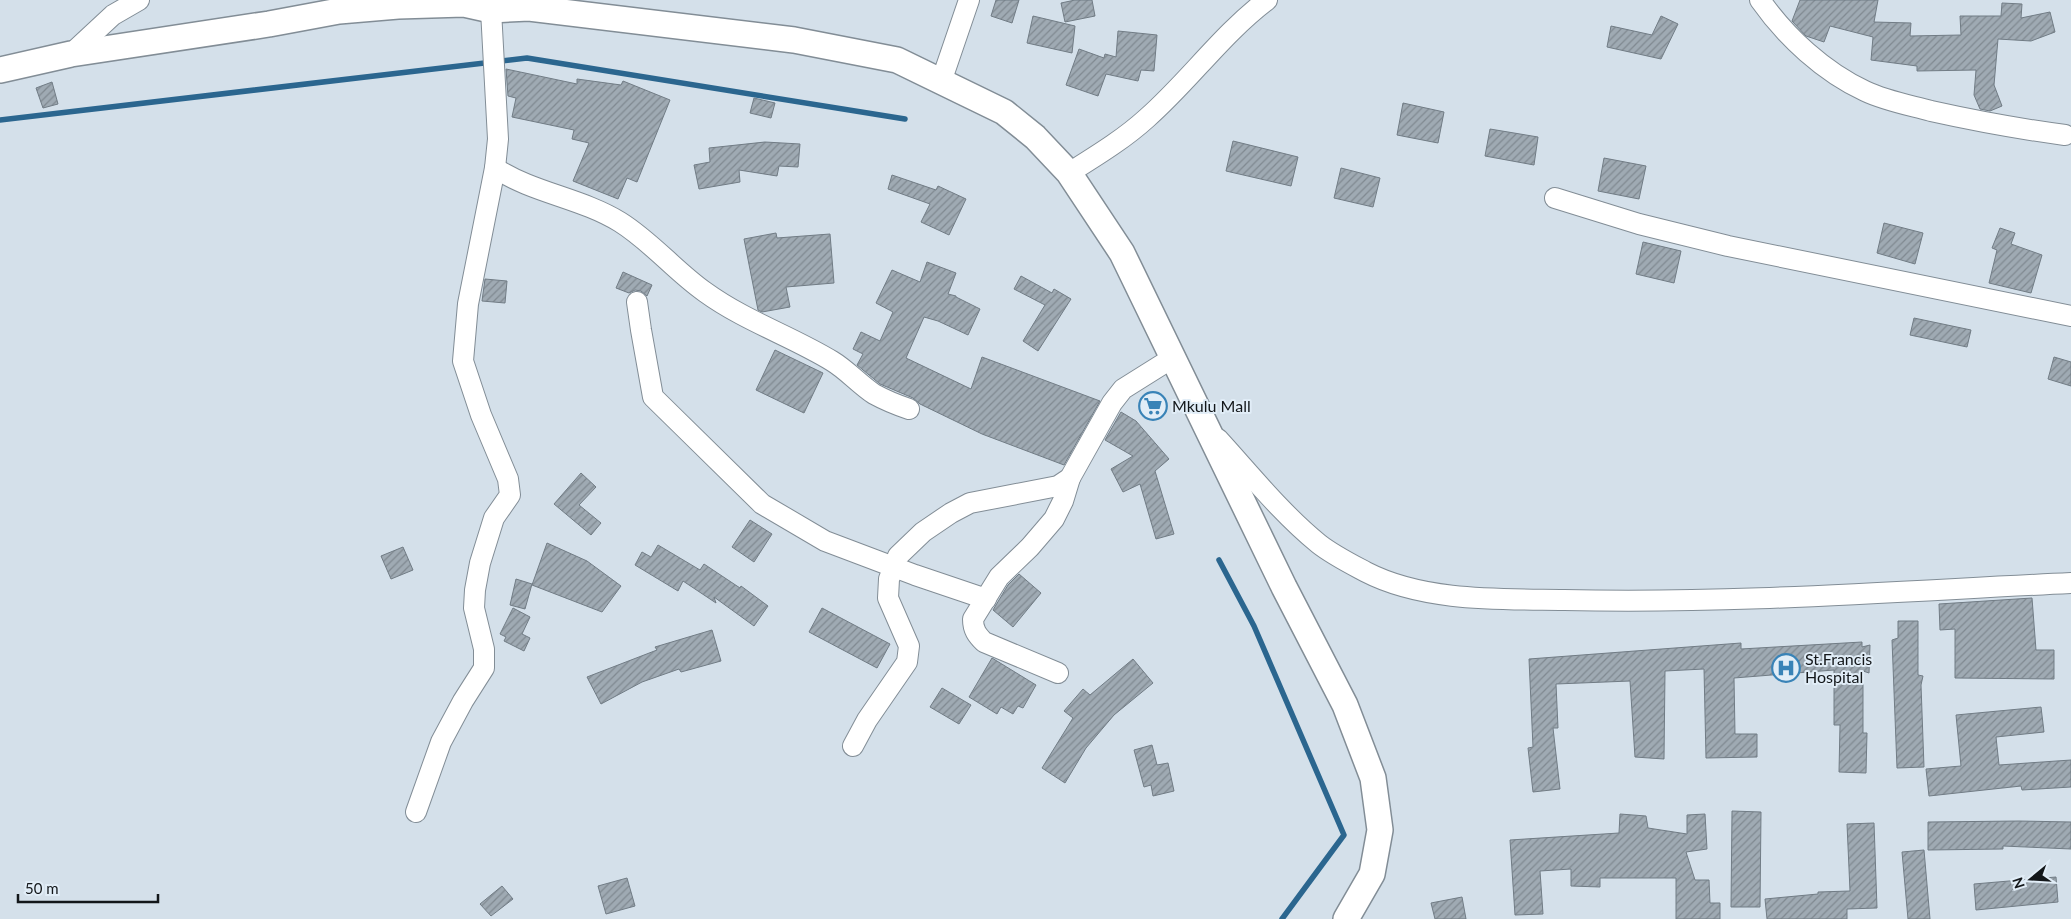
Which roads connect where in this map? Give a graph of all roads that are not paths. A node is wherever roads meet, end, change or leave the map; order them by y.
1 (139, 0) edge
2 (969, 0) edge
3 (1267, 0) edge
4 (1760, 0) edge
5 (491, 10) junction
6 (70, 54) junction
7 (0, 70) edge
8 (941, 82) junction
9 (2065, 136) dead end
10 (495, 168) junction
11 (1069, 172) junction
12 (1555, 198) dead end
13 (637, 302) dead end
14 (2071, 316) edge
15 (1174, 357) junction
16 (909, 409) dead end
17 (1210, 430) junction
18 (1070, 478) junction
19 (893, 567) junction
20 (2071, 584) edge
21 (986, 599) junction
22 (1058, 673) dead end
23 (853, 746) dead end
24 (416, 812) dead end
25 (1346, 919) edge

1 - 6 street
2 - 8 street
3 - 11 street
4 - 9 street
5 - 6 main road
5 - 8 main road
5 - 10 street
6 - 7 main road
8 - 11 main road
10 - 16 street
10 - 24 street
11 - 15 main road
12 - 14 street
13 - 19 street
15 - 17 main road
15 - 18 street
17 - 20 street
17 - 25 main road
18 - 19 street
18 - 21 street
19 - 21 street
19 - 23 street
21 - 22 street

